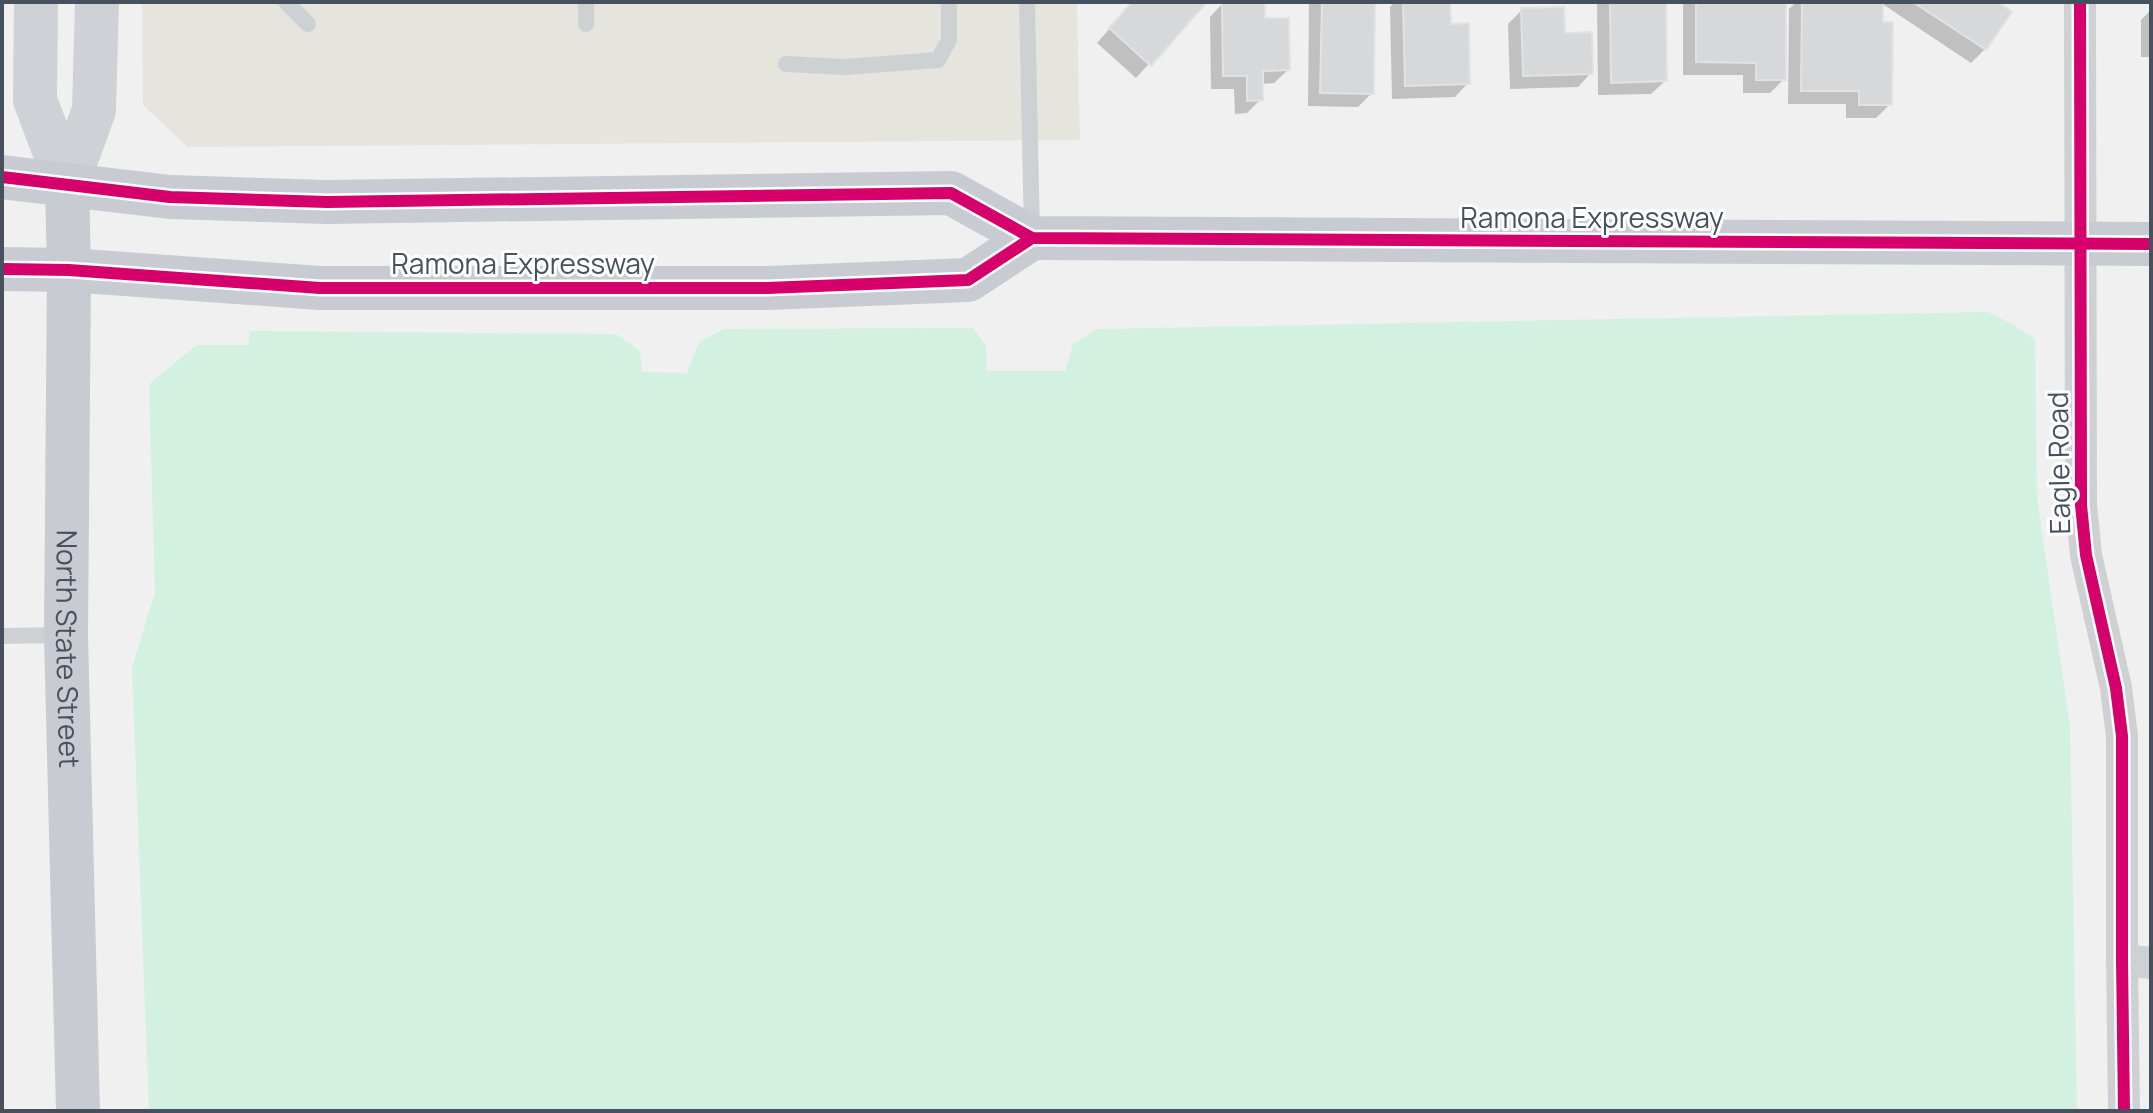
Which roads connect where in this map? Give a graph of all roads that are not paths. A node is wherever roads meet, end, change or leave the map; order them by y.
1 (36, 2) edge
2 (97, 2) edge
3 (286, 2) edge
4 (586, 2) edge
5 (949, 2) edge
6 (1027, 2) edge
7 (2080, 2) edge
8 (308, 24) dead end
9 (586, 24) dead end
10 (786, 64) dead end
11 (2, 177) edge
12 (67, 185) junction
13 (1032, 238) junction
14 (2151, 244) edge
15 (2080, 245) junction
16 (2, 269) edge
17 (69, 270) junction
18 (66, 635) junction
19 (2, 636) edge
20 (2136, 961) edge
21 (78, 1111) edge
22 (2124, 1111) edge

1 - 12 main road, North State Street
2 - 12 main road, North State Street
3 - 8 lane
4 - 9 lane
5 - 10 lane
6 - 13 lane
7 - 15 street, Eagle Road
11 - 12 main road, Ramona Expressway
12 - 13 main road, Ramona Expressway
12 - 17 main road, North State Street
13 - 15 main road, Ramona Expressway
13 - 17 main road, Ramona Expressway
14 - 15 main road, Ramona Expressway
15 - 20 street, Eagle Road
16 - 17 main road, Ramona Expressway
17 - 18 main road, North State Street
18 - 19 lane
18 - 21 main road, North State Street
20 - 22 street, Eagle Road

